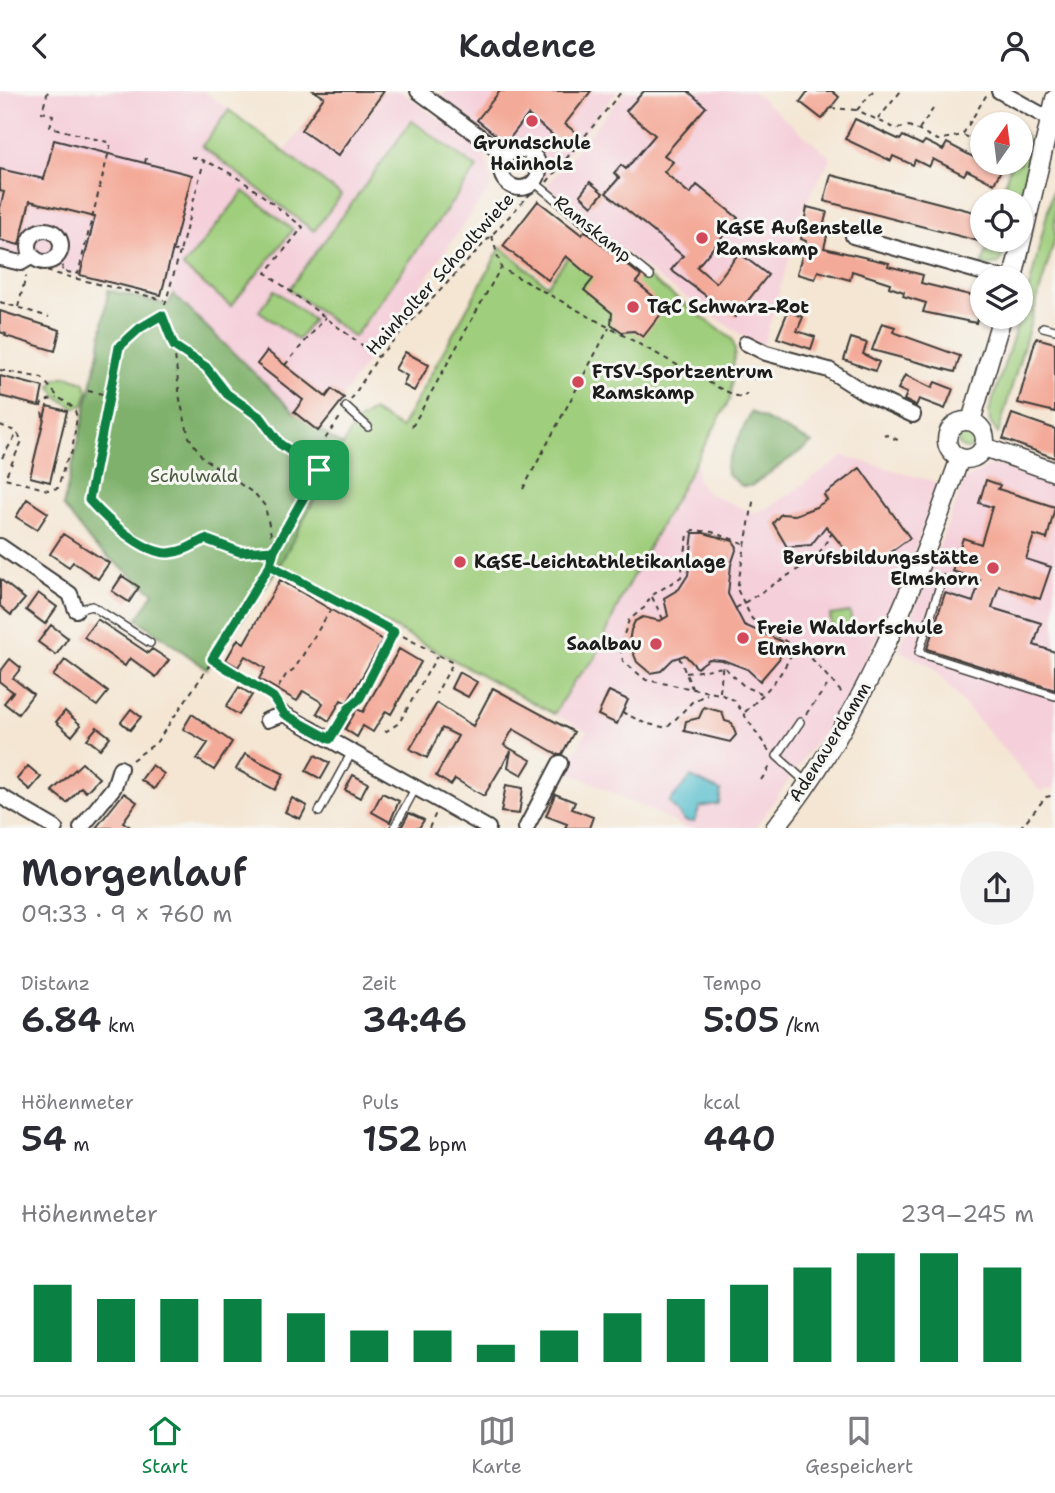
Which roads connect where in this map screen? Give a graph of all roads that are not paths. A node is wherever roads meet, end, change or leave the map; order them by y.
1 (418, 91) edge
2 (999, 91) edge
3 (1055, 99) edge
4 (1053, 122) edge
5 (506, 156) junction
6 (537, 184) junction
7 (853, 236) dead end
8 (0, 258) edge
9 (26, 261) road end
10 (1016, 266) edge
11 (970, 269) edge
12 (650, 276) dead end
13 (1043, 327) dead end
14 (998, 329) edge
15 (1055, 330) edge
16 (746, 342) dead end
17 (346, 407) road end
18 (913, 415) dead end
19 (971, 421) junction
20 (368, 427) dead end
21 (984, 447) junction
22 (960, 458) junction
23 (1055, 472) edge
24 (0, 546) edge
25 (942, 579) dead end
26 (76, 610) joint
27 (150, 643) dead end
28 (1055, 697) edge
29 (267, 720) dead end
30 (800, 722) road end
31 (352, 751) junction
32 (560, 763) dead end
33 (120, 768) road end
34 (807, 783) junction
35 (416, 787) junction
36 (0, 796) edge
37 (319, 812) dead end
38 (55, 828) edge
39 (81, 828) edge
40 (394, 828) edge
41 (488, 828) edge
42 (526, 828) edge
43 (775, 828) edge

1 - 5 street
2 - 4 street
3 - 4 street
4 - 10 street
5 - 6 street
5 - 6 street
6 - 12 lane, Ramskamp
7 - 11 street
8 - 9 street
13 - 15 lane
14 - 19 street
16 - 18 street
17 - 20 lane
19 - 21 street
19 - 22 street
21 - 22 street
21 - 23 street
22 - 34 street, Adenauerdamm
24 - 26 street
25 - 28 lane
26 - 27 lane
29 - 31 street
30 - 34 lane
31 - 35 street
31 - 37 lane
32 - 42 street
33 - 39 street
34 - 43 street, Adenauerdamm
35 - 40 lane
35 - 41 street
36 - 38 street

